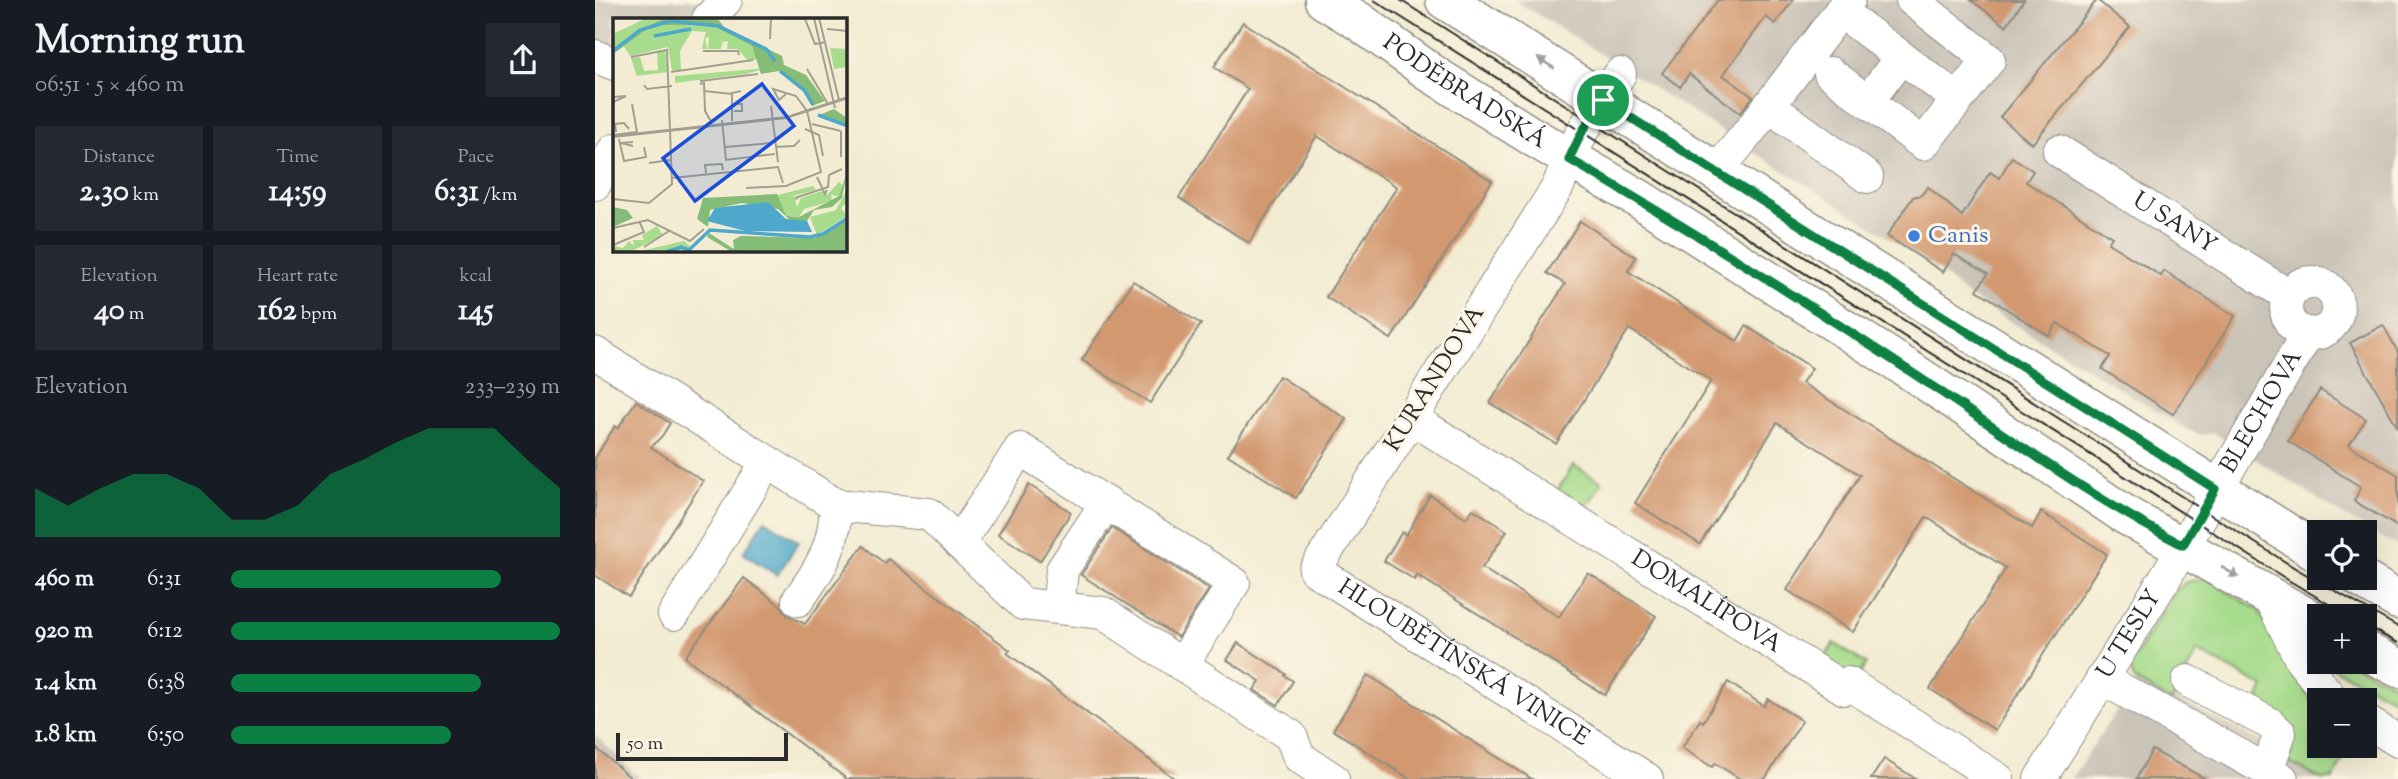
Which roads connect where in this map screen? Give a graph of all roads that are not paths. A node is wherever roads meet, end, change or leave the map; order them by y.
1 (726, 0) edge
2 (1324, 0) edge
3 (1912, 0) edge
4 (1467, 6) edge
5 (1844, 6) edge
6 (709, 18) edge
7 (595, 56) edge
8 (1901, 57) junction
9 (613, 64) edge
10 (1830, 73) dead end
11 (1612, 87) junction
12 (1944, 89) dead end
13 (1868, 102) junction
14 (1769, 106) junction
15 (2059, 151) dead end
16 (613, 152) edge
17 (1716, 172) junction
18 (1563, 174) junction
19 (1867, 177) dead end
20 (595, 184) edge
21 (2289, 296) junction
22 (2308, 333) junction
23 (595, 353) edge
24 (1411, 418) junction
25 (767, 462) junction
26 (2215, 489) junction
27 (1107, 502) junction
28 (836, 505) junction
29 (959, 543) junction
30 (2183, 545) junction
31 (2307, 546) edge
32 (1315, 569) joint
33 (2377, 588) edge
34 (2268, 594) junction
35 (798, 600) dead end
36 (2398, 600) edge
37 (1058, 608) junction
38 (674, 614) dead end
39 (2307, 617) edge
40 (2377, 657) edge
41 (1182, 666) junction
42 (2398, 668) edge
43 (2103, 679) junction
44 (2188, 681) dead end
45 (2323, 688) edge
46 (2377, 728) edge
47 (2398, 741) edge
48 (2274, 775) edge
49 (1333, 779) edge
50 (1647, 779) edge
51 (1998, 779) edge
52 (2040, 779) edge

1 - 6 street
2 - 18 main road, PODĚBRADSKÁ
3 - 13 street
11 -> 4 main road
5 - 8 street
5 - 14 street
7 - 9 street
8 - 12 street
8 - 13 street
10 - 13 street
11 - 17 main road
11 - 18 street, KURANDOVA
14 - 17 street
14 - 19 street
15 - 21 street, U SANY
16 - 20 street
17 - 26 main road
18 - 24 street, KURANDOVA
18 - 30 main road, PODĚBRADSKÁ
21 - 22 street, BLECHOVA
21 - 22 street, BLECHOVA
22 - 26 street, BLECHOVA
23 - 25 street
24 - 32 street, KURANDOVA
24 - 51 street, DOMALÍPOVA
25 - 28 street
25 - 38 street
26 - 30 street, U TESLY
26 - 31 main road
27 - 29 street
27 - 37 street
27 - 41 street
28 - 29 street
28 - 35 street
29 - 37 street
30 -> 34 main road, PODĚBRADSKÁ
30 - 43 street, U TESLY
32 - 50 street, HLOUBĚTÍNSKÁ VINICE
33 - 36 main road
34 - 39 main road, PODĚBRADSKÁ
34 - 45 street
37 - 41 street
40 - 42 main road
41 - 49 street
43 - 48 street
43 - 52 street, U TESLY
44 - 48 street
46 - 47 street

